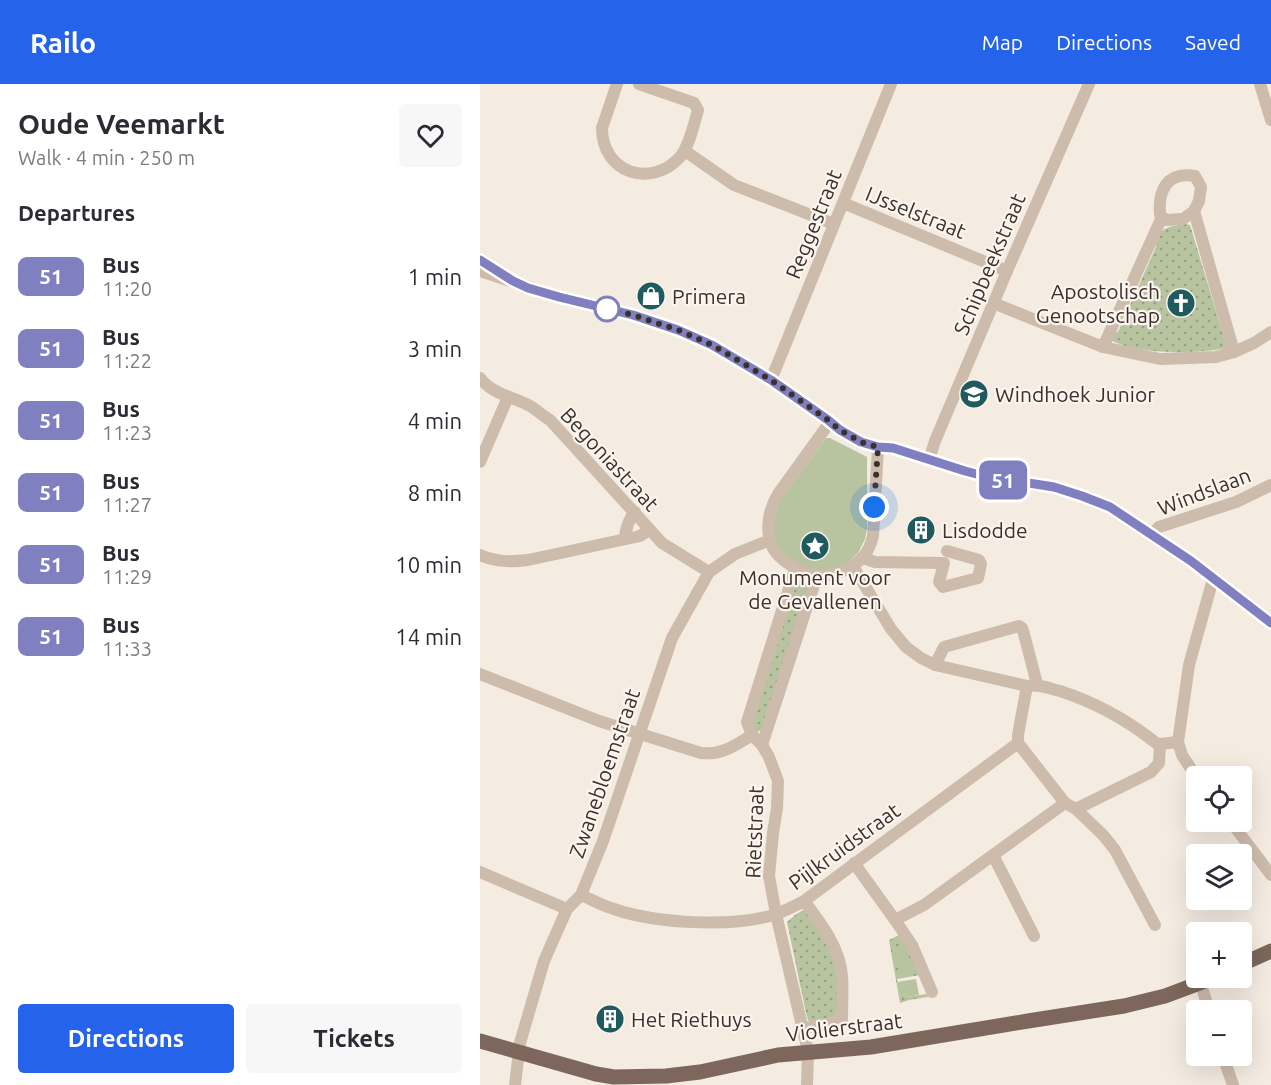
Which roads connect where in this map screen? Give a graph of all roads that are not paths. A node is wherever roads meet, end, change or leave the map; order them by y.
1 (617, 84) edge
2 (639, 84) edge
3 (891, 84) edge
4 (1089, 84) edge
5 (1260, 84) edge
6 (1271, 120) edge
7 (685, 151) junction
8 (843, 203) junction
9 (1194, 211) junction
10 (1162, 217) junction
11 (834, 224) junction
12 (483, 269) edge
13 (1007, 271) junction
14 (993, 303) junction
15 (1271, 332) edge
16 (1103, 347) junction
17 (1234, 352) junction
18 (480, 378) edge
19 (771, 380) junction
20 (508, 398) junction
21 (830, 422) junction
22 (878, 447) junction
23 (929, 460) junction
24 (480, 462) edge
25 (1271, 485) edge
26 (635, 512) junction
27 (649, 530) junction
28 (1152, 534) junction
29 (625, 539) junction
30 (770, 540) junction
31 (947, 551) dead end
32 (480, 555) edge
33 (863, 558) junction
34 (853, 566) junction
35 (795, 569) junction
36 (709, 572) junction
37 (817, 576) junction
38 (1213, 579) junction
39 (1271, 623) edge
40 (935, 665) junction
41 (480, 674) edge
42 (1032, 685) junction
43 (639, 735) junction
44 (752, 735) junction
45 (1178, 742) junction
46 (1018, 743) junction
47 (1160, 744) junction
48 (762, 745) junction
49 (1190, 766) edge
50 (1065, 803) junction
51 (1077, 809) junction
52 (1239, 832) edge
53 (993, 855) junction
54 (854, 863) junction
55 (480, 872) edge
56 (1271, 875) edge
57 (581, 895) junction
58 (804, 901) junction
59 (567, 909) junction
60 (776, 914) junction
61 (896, 920) junction
62 (1155, 925) dead end
63 (1034, 936) dead end
64 (1271, 951) edge
65 (1252, 960) edge
66 (1187, 988) edge
67 (932, 992) dead end
68 (803, 1028) junction
69 (480, 1041) edge
70 (519, 1052) junction
71 (808, 1052) junction
72 (1227, 1066) edge
73 (701, 1079) edge
74 (628, 1081) edge
75 (515, 1085) edge
76 (807, 1085) edge
77 (1233, 1085) edge

1 - 7 street
2 - 7 street
3 - 8 street, Reggestraat
4 - 13 street, Schipbeekstraat
5 - 6 street
7 - 11 street
8 - 11 street, Reggestraat
8 - 13 street, IJsselstraat
9 - 10 street
9 - 10 street
9 - 17 street
10 - 16 street
11 - 19 street, Reggestraat
12 - 19 street
13 - 14 street, Schipbeekstraat
14 - 16 street
14 - 23 street, Schipbeekstraat
15 - 17 street
16 - 17 street
18 - 20 street, Begoniastraat
19 - 21 street
20 - 24 street
20 - 26 street, Begoniastraat
21 - 22 street
21 - 30 street
22 - 23 street
22 - 33 street
23 - 28 street
25 - 28 street, Windslaan
26 - 27 street, Begoniastraat
26 - 29 street
27 - 29 street
27 - 36 street, Begoniastraat
28 - 38 street
29 - 32 street
30 - 35 street
30 - 36 street, Zwanebloemstraat
31 - 33 street
33 - 34 street
34 - 37 street
34 - 40 street
35 - 37 street
35 - 44 street
36 - 43 street, Zwanebloemstraat
37 - 48 street
38 - 39 street
38 - 45 street
40 - 42 street
40 - 42 street
41 - 43 street
42 - 46 street
42 - 47 street
43 - 44 street
43 - 57 street, Zwanebloemstraat
44 - 48 street, Rietstraat
45 - 47 street
45 - 49 street
46 - 50 street
46 - 54 street, Pijlkruidstraat
47 - 51 street
48 - 60 street, Rietstraat
50 - 51 street
50 - 53 street
51 - 62 street
52 - 56 street
53 - 61 street
53 - 63 street
54 - 58 street, Pijlkruidstraat
54 - 61 street
55 - 59 street
57 - 59 street, Zwanebloemstraat
57 - 60 street, Pijlkruidstraat
58 - 60 street, Pijlkruidstraat
58 - 68 street
59 - 70 street, Zwanebloemstraat
60 - 68 street, Rietstraat
61 - 67 street
64 - 65 main road
66 - 71 main road, Violierstraat
68 - 71 street, Rietstraat
69 - 70 main road, Violierstraat
70 - 74 main road, Violierstraat
70 - 75 street, Zwanebloemstraat
71 - 73 main road, Violierstraat
71 - 76 street, Rietstraat
72 - 77 street
73 - 74 main road, Violierstraat

